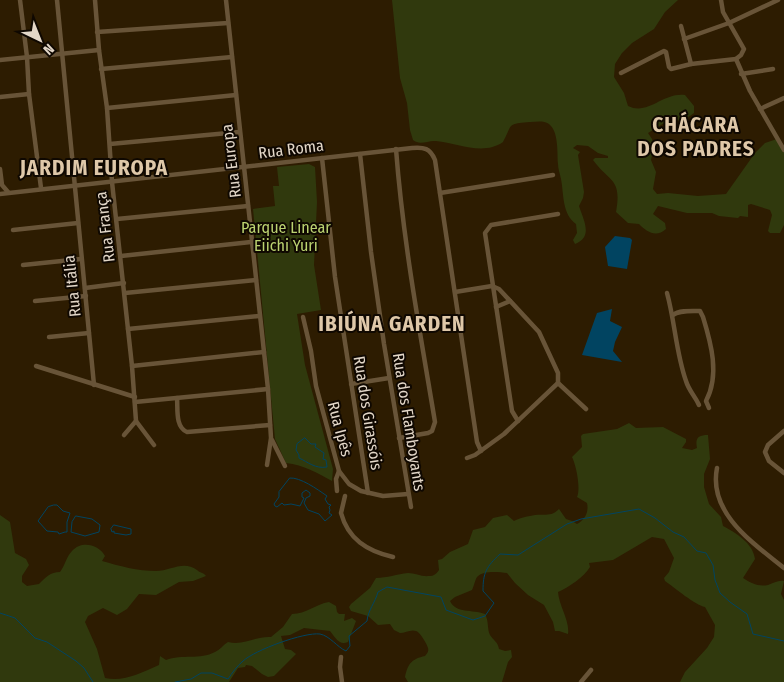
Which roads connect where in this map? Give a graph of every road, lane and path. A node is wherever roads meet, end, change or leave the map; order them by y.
1 (20, 0) edge
2 (57, 0) edge
3 (95, 0) edge
4 (226, 0) edge
5 (721, 0) edge
6 (778, 0) edge
7 (228, 23) junction
8 (729, 23) junction
9 (681, 26) dead end
10 (97, 32) junction
11 (684, 39) junction
12 (99, 50) junction
13 (62, 53) junction
14 (27, 57) junction
15 (232, 57) junction
16 (0, 60) edge
17 (736, 60) junction
18 (691, 64) junction
19 (101, 69) junction
20 (774, 69) dead end
21 (621, 73) dead end
22 (741, 74) junction
23 (29, 94) junction
24 (236, 95) junction
25 (0, 97) edge
26 (784, 98) edge
27 (107, 108) junction
28 (760, 109) junction
29 (239, 132) junction
30 (784, 138) edge
31 (778, 141) junction
32 (110, 144) junction
33 (396, 150) junction
34 (784, 150) edge
35 (360, 154) junction
36 (322, 158) junction
37 (244, 168) junction
38 (0, 169) edge
39 (553, 175) dead end
40 (112, 182) junction
41 (75, 185) junction
42 (41, 188) junction
43 (8, 192) junction
44 (440, 192) junction
45 (0, 194) edge
46 (248, 206) junction
47 (558, 214) dead end
48 (117, 219) junction
49 (78, 223) junction
50 (12, 230) dead end
51 (251, 242) junction
52 (121, 256) junction
53 (81, 259) junction
54 (22, 266) dead end
55 (256, 280) junction
56 (124, 283) junction
57 (492, 286) junction
58 (85, 288) junction
59 (455, 292) junction
60 (125, 293) junction
61 (667, 293) dead end
62 (86, 296) junction
63 (510, 300) junction
64 (35, 301) dead end
65 (496, 308) junction
66 (673, 315) junction
67 (260, 316) junction
68 (303, 317) dead end
69 (128, 328) junction
70 (89, 333) junction
71 (49, 337) dead end
72 (264, 352) junction
73 (36, 366) dead end
74 (132, 366) junction
75 (389, 378) junction
76 (558, 383) junction
77 (351, 384) junction
78 (94, 385) junction
79 (268, 389) junction
80 (177, 398) junction
81 (135, 400) junction
82 (699, 405) dead end
83 (709, 408) dead end
84 (586, 409) dead end
85 (136, 421) junction
86 (518, 421) junction
87 (270, 425) junction
88 (784, 431) edge
89 (124, 435) dead end
90 (271, 438) junction
91 (399, 438) junction
92 (154, 446) dead end
93 (481, 451) junction
94 (467, 458) dead end
95 (267, 465) dead end
96 (285, 466) dead end
97 (717, 468) dead end
98 (338, 471) junction
99 (784, 473) edge
100 (337, 491) dead end
101 (368, 493) junction
102 (408, 494) junction
103 (344, 496) dead end
104 (411, 507) dead end
105 (393, 557) dead end
106 (784, 568) edge
107 (341, 657) dead end
108 (591, 670) dead end
109 (342, 682) edge
110 (581, 682) edge

1 - 14 street
2 - 13 street, Rua Itália
3 - 10 street, Rua França
4 - 7 street, Rua Europa
5 - 8 street
6 - 8 street
7 - 10 street
7 - 15 street, Rua Europa
8 - 11 street
8 - 17 street
9 - 11 street
10 - 12 street, Rua França
11 - 18 street
12 - 13 street
12 - 19 street, Rua França
13 - 14 street
13 - 41 street, Rua Itália
14 - 16 street
14 - 23 street
15 - 19 street
15 - 24 street, Rua Europa
17 - 18 street
17 - 22 street
18 - 21 street
19 - 27 street, Rua França
20 - 22 street
22 - 28 street
23 - 25 street
23 - 42 street
24 - 27 street
24 - 29 street, Rua Europa
26 - 28 street
27 - 32 street, Rua França
28 - 31 street
29 - 32 street
29 - 37 street, Rua Europa
30 - 31 street
31 - 34 street
32 - 40 street, Rua França
33 - 35 street, Rua Roma
33 - 44 street, Rua Roma
33 - 91 street
35 - 36 street, Rua Roma
35 - 75 street, Rua dos Flamboyants
36 - 37 street, Rua Roma
36 - 77 street, Rua dos Girassóis
37 - 40 street, Rua Roma
37 - 46 street, Rua Europa
38 - 43 street
39 - 44 street
40 - 41 street, Rua Roma
40 - 48 street, Rua França
41 - 42 street, Rua Roma
41 - 49 street, Rua Itália
42 - 43 street, Rua Roma
43 - 45 street, Rua Roma
44 - 59 street
46 - 48 street
46 - 51 street, Rua Europa
47 - 57 street
48 - 52 street, Rua França
49 - 50 street
49 - 53 street, Rua Itália
51 - 52 street
51 - 55 street, Rua Europa
52 - 56 street, Rua França
53 - 54 street
53 - 58 street, Rua Itália
55 - 60 street
55 - 67 street, Rua Europa
56 - 58 street
56 - 60 street, Rua França
57 - 59 street
57 - 63 street
57 - 65 street
58 - 62 street, Rua Itália
59 - 93 street
60 - 69 street, Rua França
61 - 66 street
62 - 64 street
62 - 70 street, Rua Itália
63 - 65 street
63 - 76 street
65 - 86 street
66 - 82 street
66 - 83 street
67 - 69 street
67 - 72 street, Rua Europa
68 - 98 street, Rua Ipês
69 - 74 street, Rua França
70 - 71 street
70 - 78 street, Rua Itália
72 - 74 street
72 - 79 street, Rua Europa
73 - 78 street
74 - 81 street, Rua França
75 - 77 street
75 - 91 street, Rua dos Flamboyants
76 - 84 street
76 - 86 street
77 - 101 street, Rua dos Girassóis
78 - 81 street
79 - 80 street
79 - 87 street, Rua Europa
80 - 81 street
80 - 87 street
81 - 85 street, Rua França
85 - 89 street
85 - 92 street
86 - 93 street
87 - 90 street, Rua Europa
88 - 99 street
90 - 95 street, Rua Europa
90 - 96 street, Rua Europa
91 - 102 street, Rua dos Flamboyants
93 - 94 street
97 - 106 street
98 - 100 street
98 - 101 street, Rua Ipês
101 - 102 street, Rua Ipês
102 - 104 street, Rua dos Flamboyants
103 - 105 street
107 - 109 street
108 - 110 street

